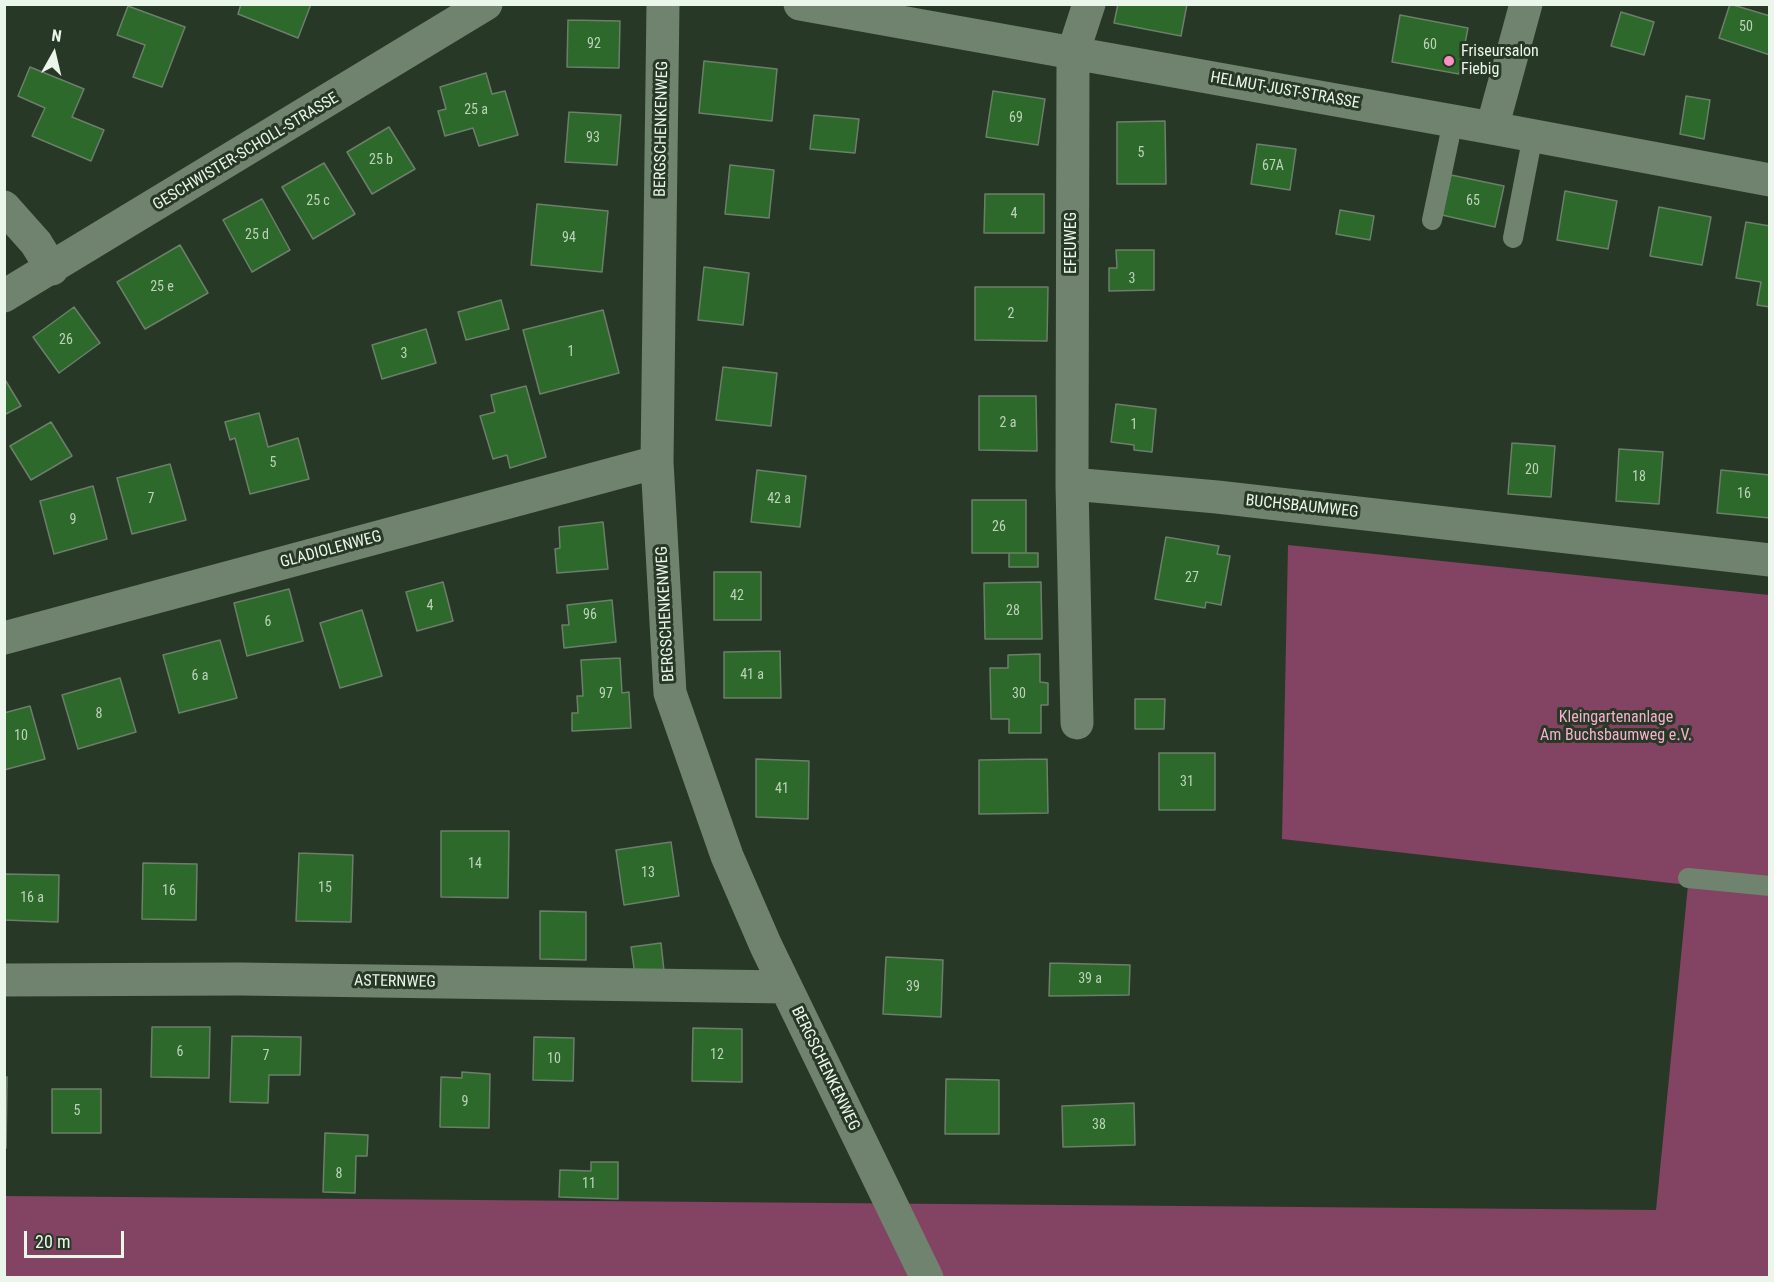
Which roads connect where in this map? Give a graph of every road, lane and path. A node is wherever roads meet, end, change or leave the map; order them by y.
1 (486, 4) edge
2 (663, 4) edge
3 (800, 4) edge
4 (1089, 4) edge
5 (1526, 4) edge
6 (1073, 53) junction
7 (1453, 121) junction
8 (1492, 128) junction
9 (1533, 135) junction
10 (1770, 180) edge
11 (4, 207) edge
12 (1432, 219) dead end
13 (1513, 238) dead end
14 (52, 269) junction
15 (4, 296) edge
16 (657, 462) junction
17 (1072, 484) junction
18 (1770, 560) edge
19 (4, 638) edge
20 (1077, 723) dead end
21 (1688, 878) dead end
22 (1770, 886) edge
23 (4, 980) edge
24 (785, 987) junction
25 (927, 1278) edge

1 - 14 street, GESCHWISTER-SCHOLL-STRASSE
2 - 16 street, BERGSCHENKENWEG
3 - 6 street, HELMUT-JUST-STRASSE
4 - 6 street, EFEUWEG
5 - 8 street
6 - 7 street, HELMUT-JUST-STRASSE
6 - 17 street, EFEUWEG
7 - 8 street, HELMUT-JUST-STRASSE
7 - 12 lane
8 - 9 street, HELMUT-JUST-STRASSE
9 - 10 street, HELMUT-JUST-STRASSE
9 - 13 lane
11 - 14 street
14 - 15 street, GESCHWISTER-SCHOLL-STRASSE
16 - 19 street, GLADIOLENWEG
16 - 24 street, BERGSCHENKENWEG
17 - 18 street, BUCHSBAUMWEG
17 - 20 street
21 - 22 lane
23 - 24 street, ASTERNWEG
24 - 25 street, BERGSCHENKENWEG

